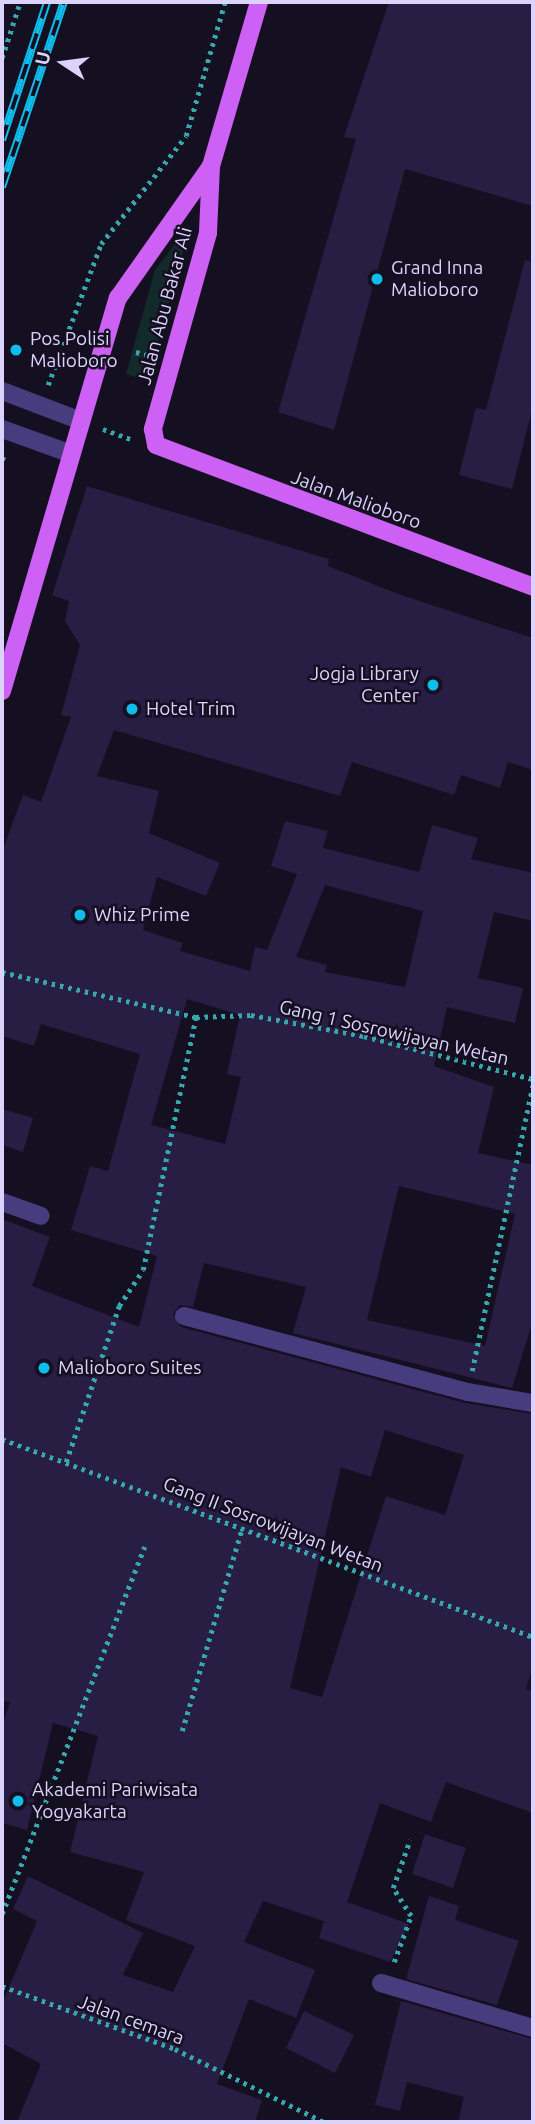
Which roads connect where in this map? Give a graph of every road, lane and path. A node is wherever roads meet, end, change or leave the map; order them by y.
1 (20, 2) edge
2 (225, 2) edge
3 (259, 2) edge
4 (2, 58) edge
5 (211, 166) junction
6 (2, 391) edge
7 (41, 405) junction
8 (81, 421) junction
9 (2, 429) edge
10 (164, 452) junction
11 (72, 454) junction
12 (533, 587) edge
13 (2, 691) edge
14 (2, 972) edge
15 (197, 1017) junction
16 (533, 1081) edge
17 (2, 1202) edge
18 (41, 1216) dead end
19 (184, 1317) dead end
20 (468, 1392) junction
21 (533, 1403) edge
22 (2, 1439) edge
23 (66, 1462) junction
24 (242, 1528) junction
25 (144, 1547) dead end
26 (533, 1637) edge
27 (182, 1731) dead end
28 (410, 1840) dead end
29 (2, 1913) edge
30 (384, 1983) joint
31 (2, 1986) edge
32 (533, 2028) edge
33 (324, 2122) edge

1 - 4 path
2 - 7 path
3 - 5 main road, Jalan Abu Bakar Ali
5 - 8 main road, Jalan Abu Bakar Ali
5 - 10 main road, Jalan Abu Bakar Ali
6 - 7 street
7 - 8 street
8 - 10 path
8 - 11 main road, Jalan Abu Bakar Ali
9 - 11 street
10 - 12 main road, Jalan Malioboro
11 - 13 main road, Jalan Abu Bakar Ali
14 - 15 path, Gang 1 Sosrowijayan Wetan
15 - 16 path, Gang 1 Sosrowijayan Wetan
15 - 23 path
16 - 20 path
17 - 18 street
19 - 20 street
20 - 21 street
22 - 23 path, Gang II Sosrowijayan Wetan
23 - 24 path, Gang II Sosrowijayan Wetan
24 - 26 path, Gang II Sosrowijayan Wetan
24 - 27 path
25 - 29 path
28 - 30 path
30 - 32 street
31 - 33 path, Jalan cemara

